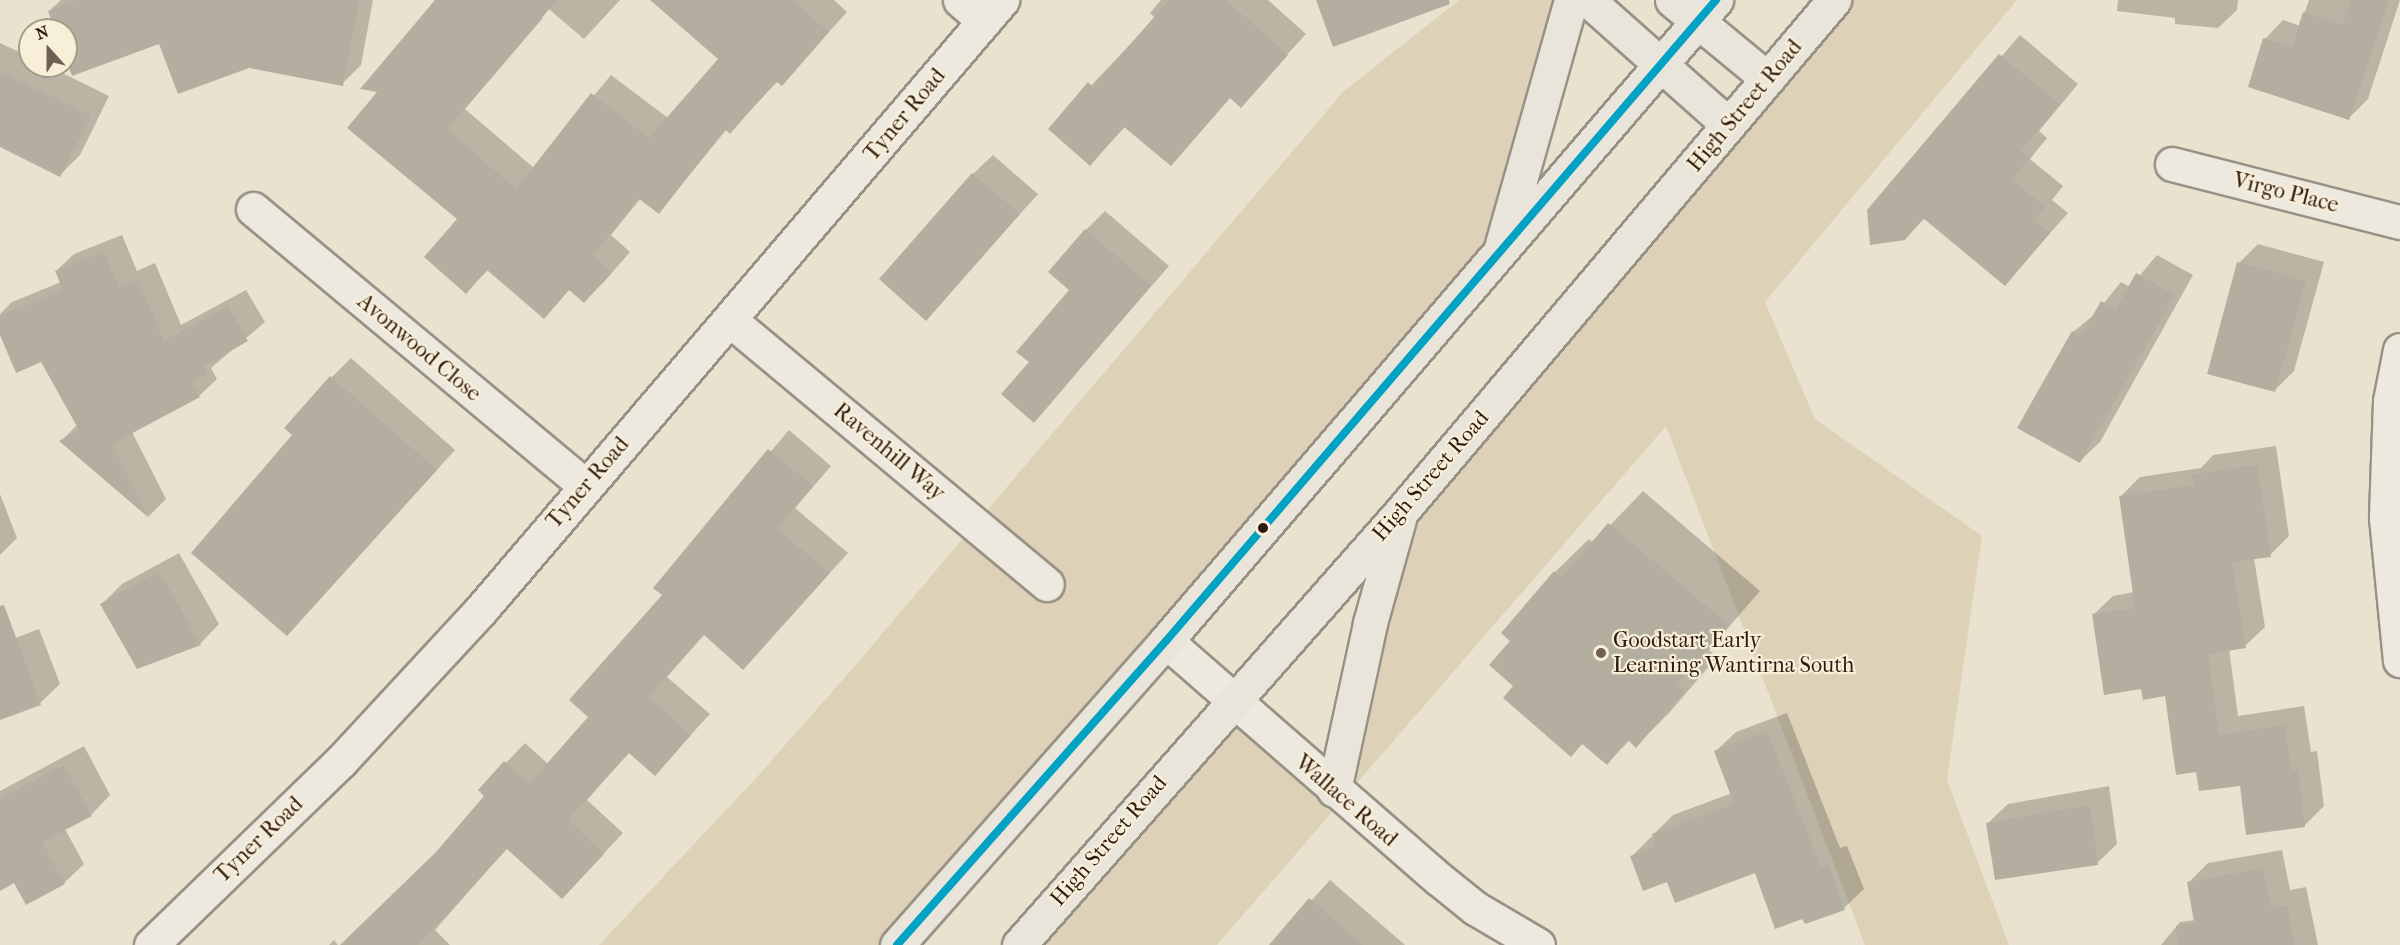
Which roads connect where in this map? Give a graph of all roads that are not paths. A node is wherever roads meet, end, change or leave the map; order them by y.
1 (1571, 0) edge
2 (1588, 0) edge
3 (1672, 0) edge
4 (1834, 0) edge
5 (982, 7) edge
6 (1706, 10) edge
7 (1660, 65) junction
8 (1768, 79) junction
9 (1729, 125) junction
10 (2172, 164) dead end
11 (253, 209) dead end
12 (2400, 222) edge
13 (1499, 255) junction
14 (731, 321) junction
15 (2400, 350) edge
16 (585, 486) junction
17 (1401, 512) junction
18 (1047, 584) dead end
19 (2398, 618) edge
20 (1166, 641) junction
21 (2400, 660) edge
22 (1232, 700) junction
23 (1334, 790) junction
24 (151, 945) edge
25 (897, 945) edge
26 (1019, 945) edge
27 (1538, 945) edge

1 - 13 main road
2 - 7 main road
3 - 6 main road
4 - 8 main road, High Street Road
5 - 14 street, Tyner Road
6 - 7 main road
6 - 8 main road
7 - 9 main road
7 - 13 main road
8 - 9 main road, High Street Road
9 - 17 main road, High Street Road
10 - 12 street, Virgo Place
11 - 16 street, Avonwood Close
13 - 20 main road
14 - 16 street, Tyner Road
14 - 18 street, Ravenhill Way
15 - 19 street
16 - 24 street, Tyner Road
17 - 22 main road, High Street Road
17 - 23 main road
19 - 21 street
20 - 22 street, Wallace Road
20 - 25 main road
22 - 23 street, Wallace Road
22 - 26 main road, High Street Road
23 - 27 street, Wallace Road

